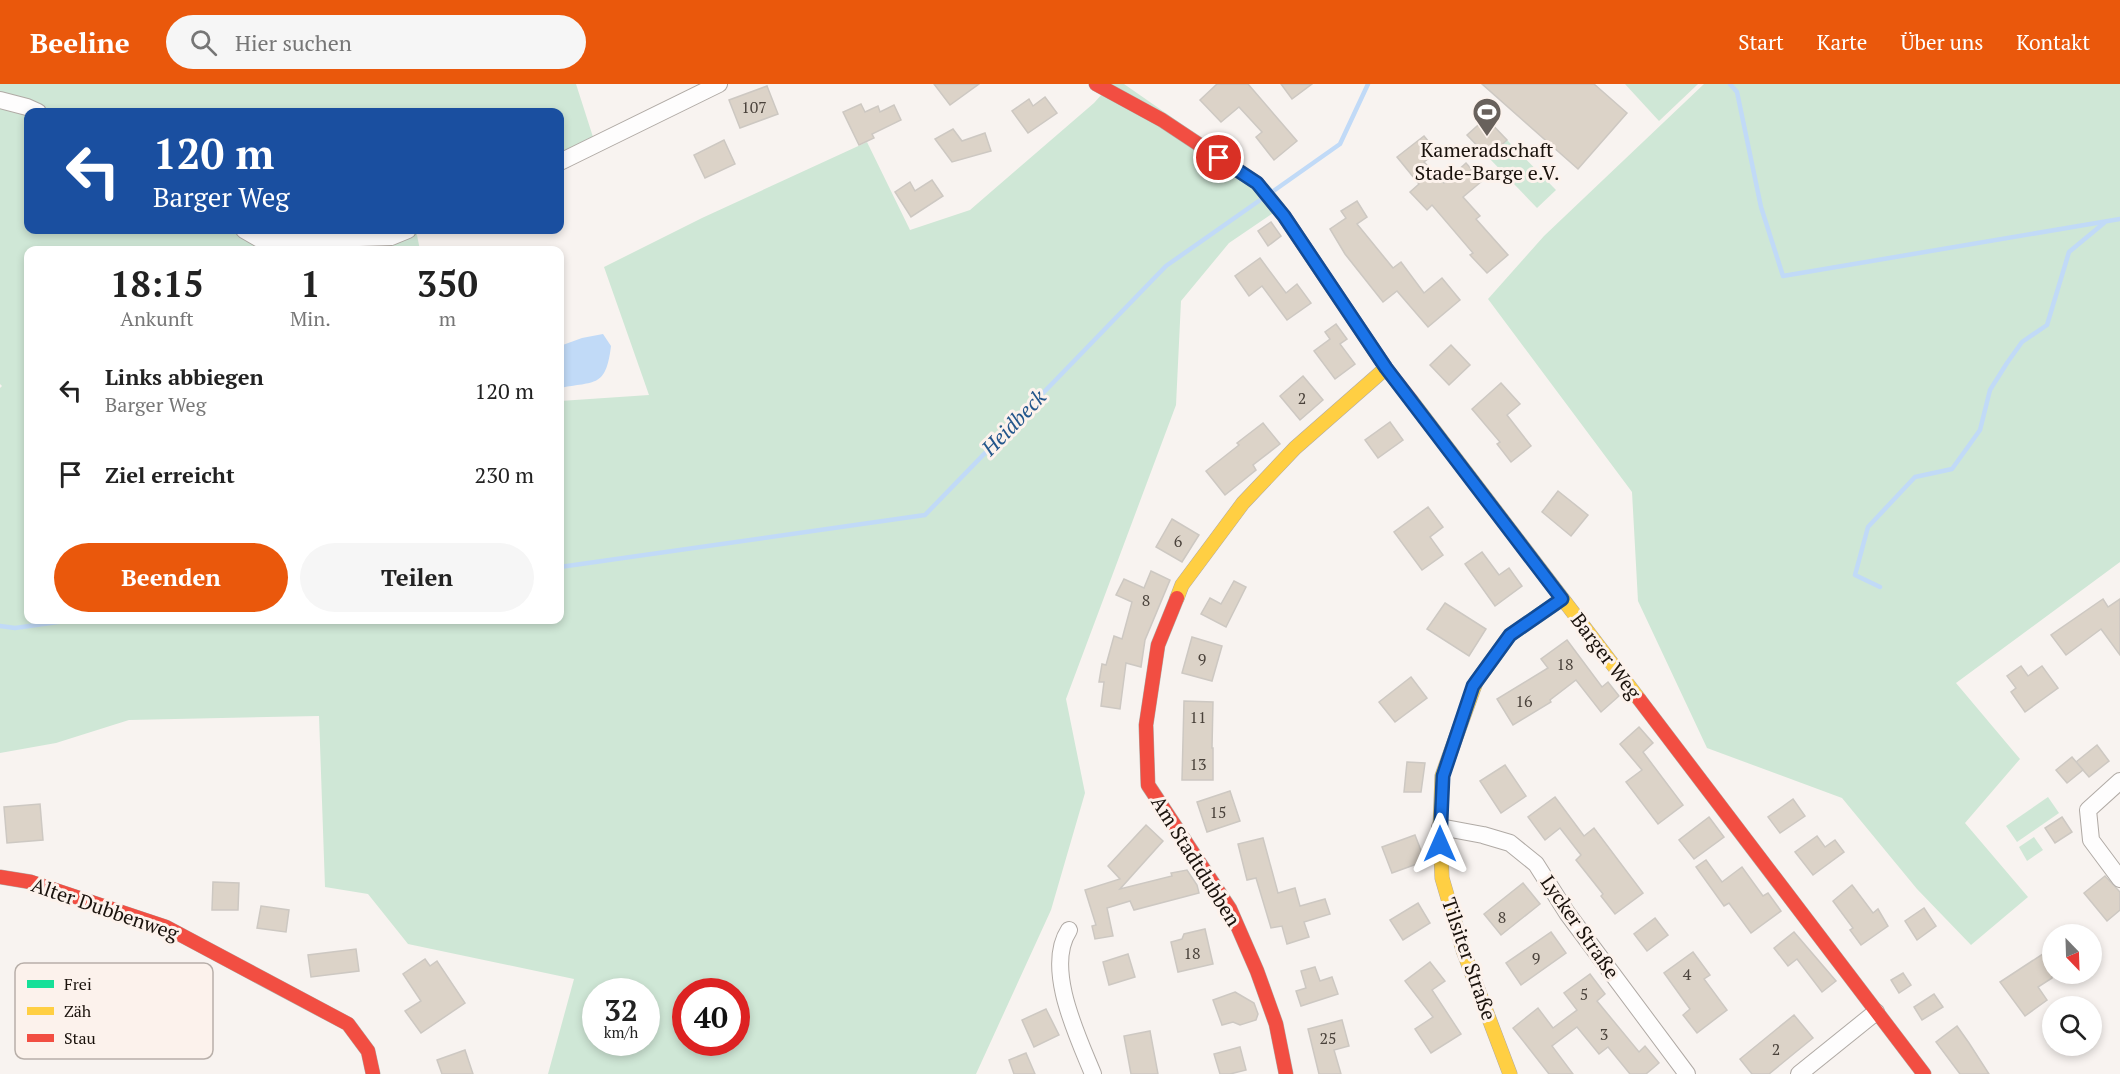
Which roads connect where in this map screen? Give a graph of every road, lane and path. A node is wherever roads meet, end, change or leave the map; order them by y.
1 (719, 84) edge
2 (1096, 84) edge
3 (0, 100) edge
4 (29, 108) edge
5 (564, 160) edge
6 (251, 234) edge
7 (398, 234) edge
8 (1386, 368) junction
9 (1562, 599) junction
10 (2120, 781) edge
11 (1440, 827) junction
12 (0, 877) edge
13 (2120, 879) edge
14 (1069, 930) dead end
15 (1876, 1012) junction
16 (373, 1074) edge
17 (1093, 1074) edge
18 (1286, 1074) edge
19 (1510, 1074) edge
20 (1687, 1074) edge
21 (1800, 1074) edge
22 (1924, 1074) edge

1 - 5 street
2 - 8 street, Barger Weg
3 - 4 street
6 - 7 street
8 - 9 street, Barger Weg
8 - 18 street, Am Stadtdubben
9 - 11 street, Tilsiter Straße
9 - 15 street, Barger Weg
10 - 13 street
11 - 19 street, Tilsiter Straße
11 - 20 street, Lycker Straße
12 - 16 street, Alter Dubbenweg
14 - 17 street
15 - 21 street
15 - 22 street, Barger Weg

